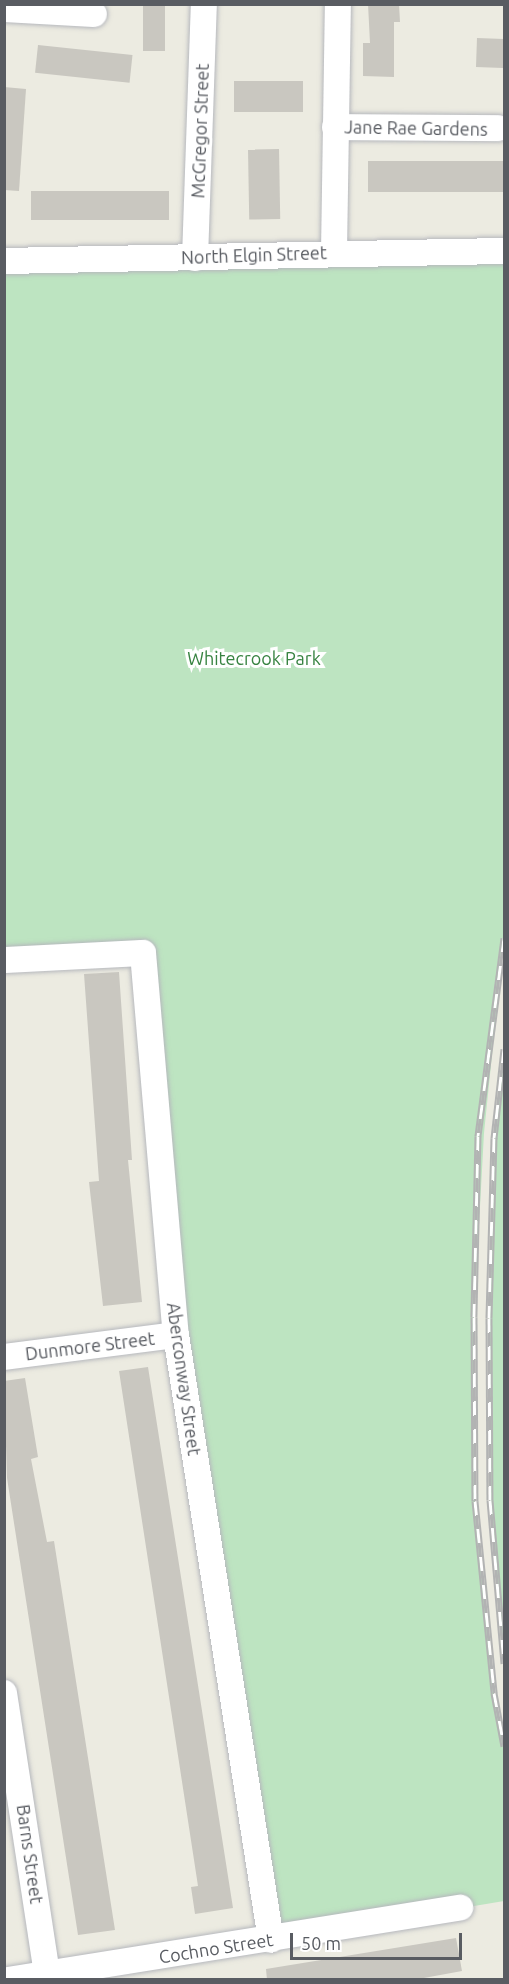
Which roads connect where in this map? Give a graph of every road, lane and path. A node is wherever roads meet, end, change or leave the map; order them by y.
1 (204, 4) edge
2 (338, 4) edge
3 (4, 9) edge
4 (94, 14) dead end
5 (335, 127) junction
6 (498, 128) dead end
7 (504, 251) edge
8 (334, 252) junction
9 (195, 258) junction
10 (4, 261) edge
11 (4, 960) edge
12 (176, 1335) junction
13 (4, 1357) edge
14 (4, 1693) edge
15 (460, 1908) dead end
16 (271, 1940) junction
17 (47, 1977) edge
18 (8, 1980) edge

1 - 9 street, McGregor Street
2 - 5 street, Jane Rae Gardens
3 - 4 street
5 - 6 street, Jane Rae Gardens
5 - 8 street, Jane Rae Gardens
7 - 8 street, North Elgin Street
8 - 9 street, North Elgin Street
9 - 10 street, North Elgin Street
11 - 12 street, Aberconway Street
12 - 13 street, Dunmore Street
12 - 16 street, Aberconway Street
14 - 17 street, Barns Street
15 - 16 street, Cochno Street
16 - 17 street, Cochno Street
17 - 18 street, Cochno Street

